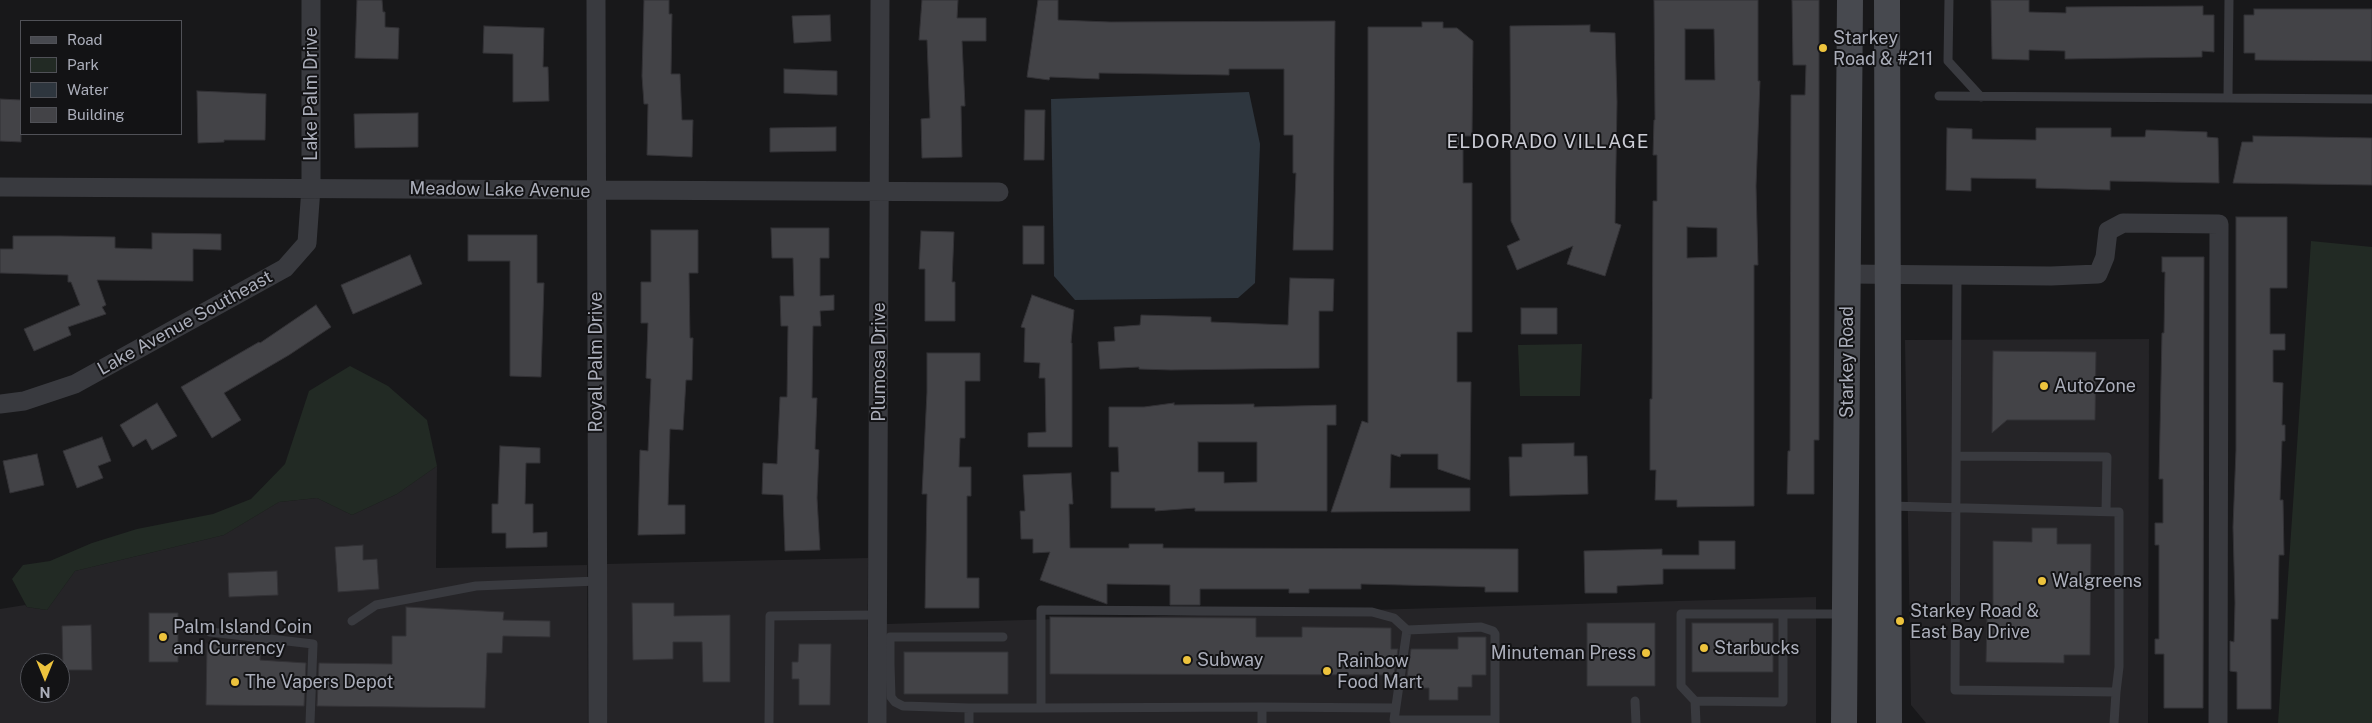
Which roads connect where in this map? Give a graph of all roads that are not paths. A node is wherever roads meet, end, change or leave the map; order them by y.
1 (311, 0) edge
2 (596, 0) edge
3 (880, 0) edge
4 (1850, 0) edge
5 (1887, 0) edge
6 (1949, 0) edge
7 (2228, 0) edge
8 (1938, 96) dead end
9 (1981, 96) junction
10 (2228, 97) junction
11 (2372, 99) edge
12 (0, 188) edge
13 (311, 188) junction
14 (595, 191) junction
15 (999, 192) dead end
16 (880, 193) junction
17 (1848, 274) junction
18 (1889, 274) junction
19 (1957, 274) junction
20 (0, 404) edge
21 (1957, 456) junction
22 (1889, 506) junction
23 (1956, 507) junction
24 (2106, 511) junction
25 (597, 581) junction
26 (1783, 614) junction
27 (1845, 614) junction
28 (877, 615) junction
29 (352, 621) dead end
30 (1407, 630) junction
31 (210, 632) dead end
32 (1003, 637) dead end
33 (884, 663) junction
34 (2116, 692) junction
35 (1634, 701) dead end
36 (1695, 701) junction
37 (1262, 707) junction
38 (970, 708) junction
39 (1041, 708) junction
40 (1395, 708) junction
41 (1495, 721) edge
42 (1393, 722) edge
43 (310, 723) edge
44 (598, 723) edge
45 (769, 723) edge
46 (877, 723) edge
47 (969, 723) edge
48 (1262, 723) edge
49 (1636, 723) edge
50 (1696, 723) edge
51 (1844, 723) edge
52 (1888, 723) edge
53 (2114, 723) edge
54 (2218, 723) edge

1 - 13 street, Lake Palm Drive
2 - 14 street, Royal Palm Drive
3 - 16 street, Plumosa Drive
4 - 17 main road, Starkey Road
5 - 18 main road
6 - 9 lane
7 - 10 lane
8 - 9 lane
9 - 10 lane
10 - 11 lane
12 - 13 street, Meadow Lake Avenue
13 - 14 street, Meadow Lake Avenue
13 - 20 street, Lake Avenue Southeast
14 - 16 street, Meadow Lake Avenue
14 - 25 street, Royal Palm Drive
15 - 16 street, Meadow Lake Avenue
16 - 28 street, Plumosa Drive
17 - 18 street
17 - 27 main road, Starkey Road
18 - 19 street
18 - 22 main road
19 - 21 lane
19 - 54 street
21 - 23 lane
21 - 24 lane
22 - 23 lane
22 - 52 main road
23 - 24 lane
23 - 34 lane
24 - 34 lane
25 - 29 lane
25 - 44 street, Royal Palm Drive
26 - 27 lane
26 - 36 lane
26 - 36 lane
27 - 51 main road, Starkey Road
28 - 33 street, Plumosa Drive
28 - 45 lane
30 - 39 lane
30 - 40 lane
30 - 41 lane
31 - 43 lane
32 - 33 lane
33 - 38 lane
33 - 46 street, Plumosa Drive
34 - 53 lane
35 - 49 lane
36 - 50 lane
37 - 39 lane
37 - 40 lane
37 - 48 lane
38 - 39 lane
38 - 47 lane
40 - 42 lane
41 - 42 lane

